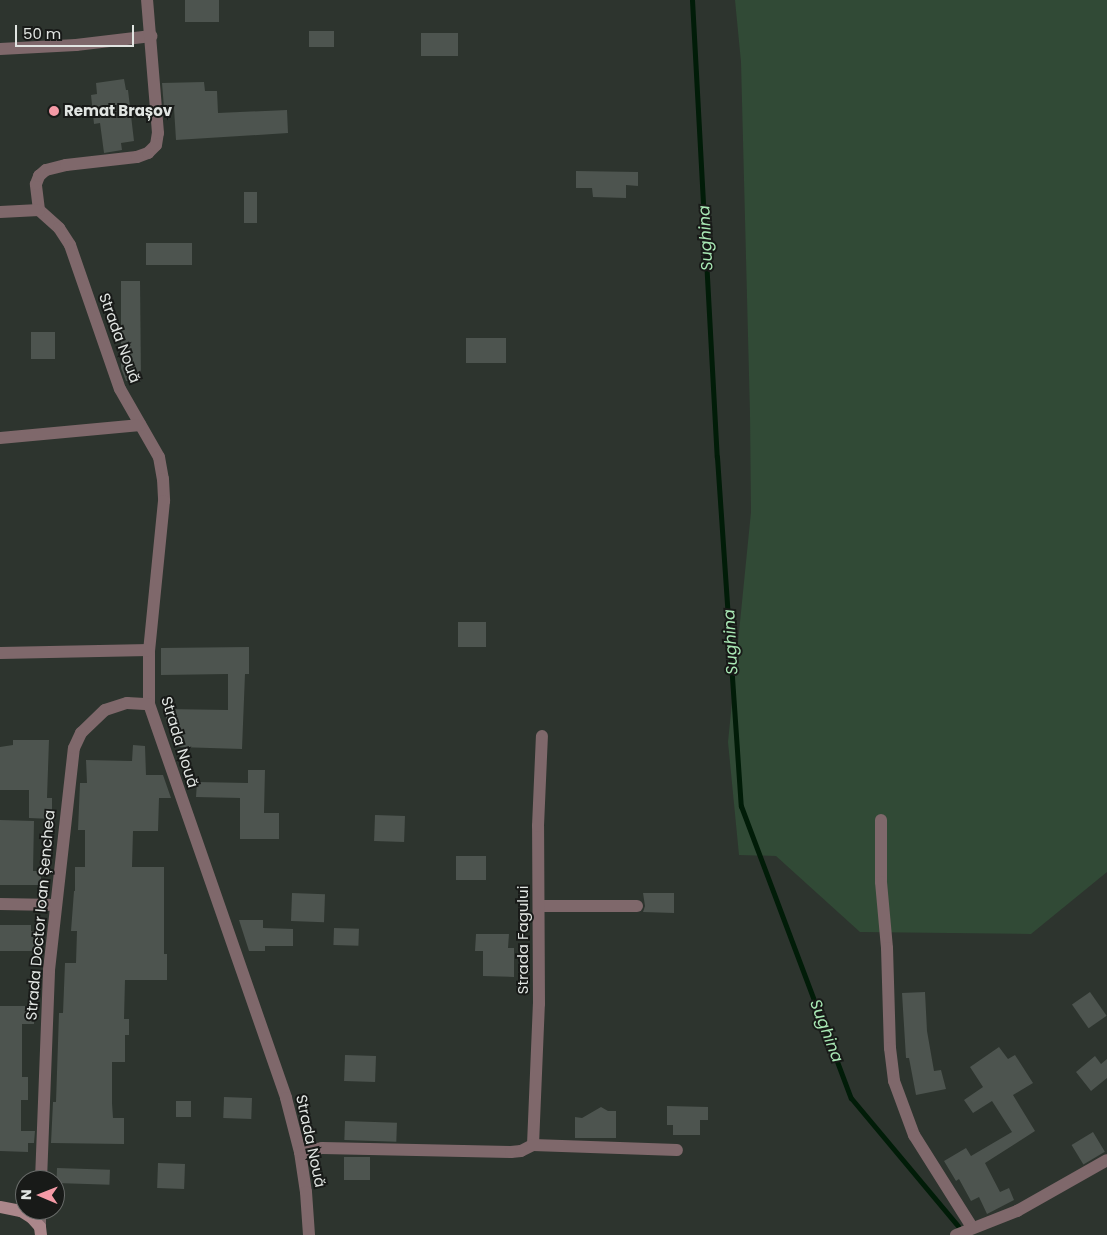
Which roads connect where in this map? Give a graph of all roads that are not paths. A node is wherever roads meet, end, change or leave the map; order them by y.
1 (147, 0) edge
2 (150, 36) junction
3 (0, 49) edge
4 (39, 210) junction
5 (0, 212) edge
6 (140, 425) junction
7 (0, 438) edge
8 (149, 650) junction
9 (0, 653) edge
10 (149, 704) junction
11 (542, 736) dead end
12 (881, 820) dead end
13 (0, 904) edge
14 (55, 905) junction
15 (540, 906) junction
16 (637, 906) dead end
17 (533, 1145) junction
18 (677, 1150) dead end
19 (300, 1152) junction
20 (1107, 1160) edge
21 (41, 1170) edge
22 (0, 1206) edge
23 (972, 1228) junction
24 (40, 1231) edge
25 (309, 1235) edge
26 (956, 1235) edge

1 - 2 street
2 - 3 street
2 - 4 street
4 - 5 street
4 - 6 street, Strada Nouă
6 - 7 street
6 - 8 street, Strada Nouă
8 - 9 street
8 - 10 street, Strada Nouă
10 - 14 street, Strada Doctor Ioan Șenchea
10 - 19 street, Strada Nouă
11 - 15 street, Strada Fagului
12 - 23 street
13 - 14 street
14 - 21 street, Strada Doctor Ioan Șenchea
15 - 16 street
15 - 17 street, Strada Fagului
17 - 18 street
17 - 19 street
19 - 25 street, Strada Nouă
20 - 23 street
22 - 24 main road
23 - 26 street

